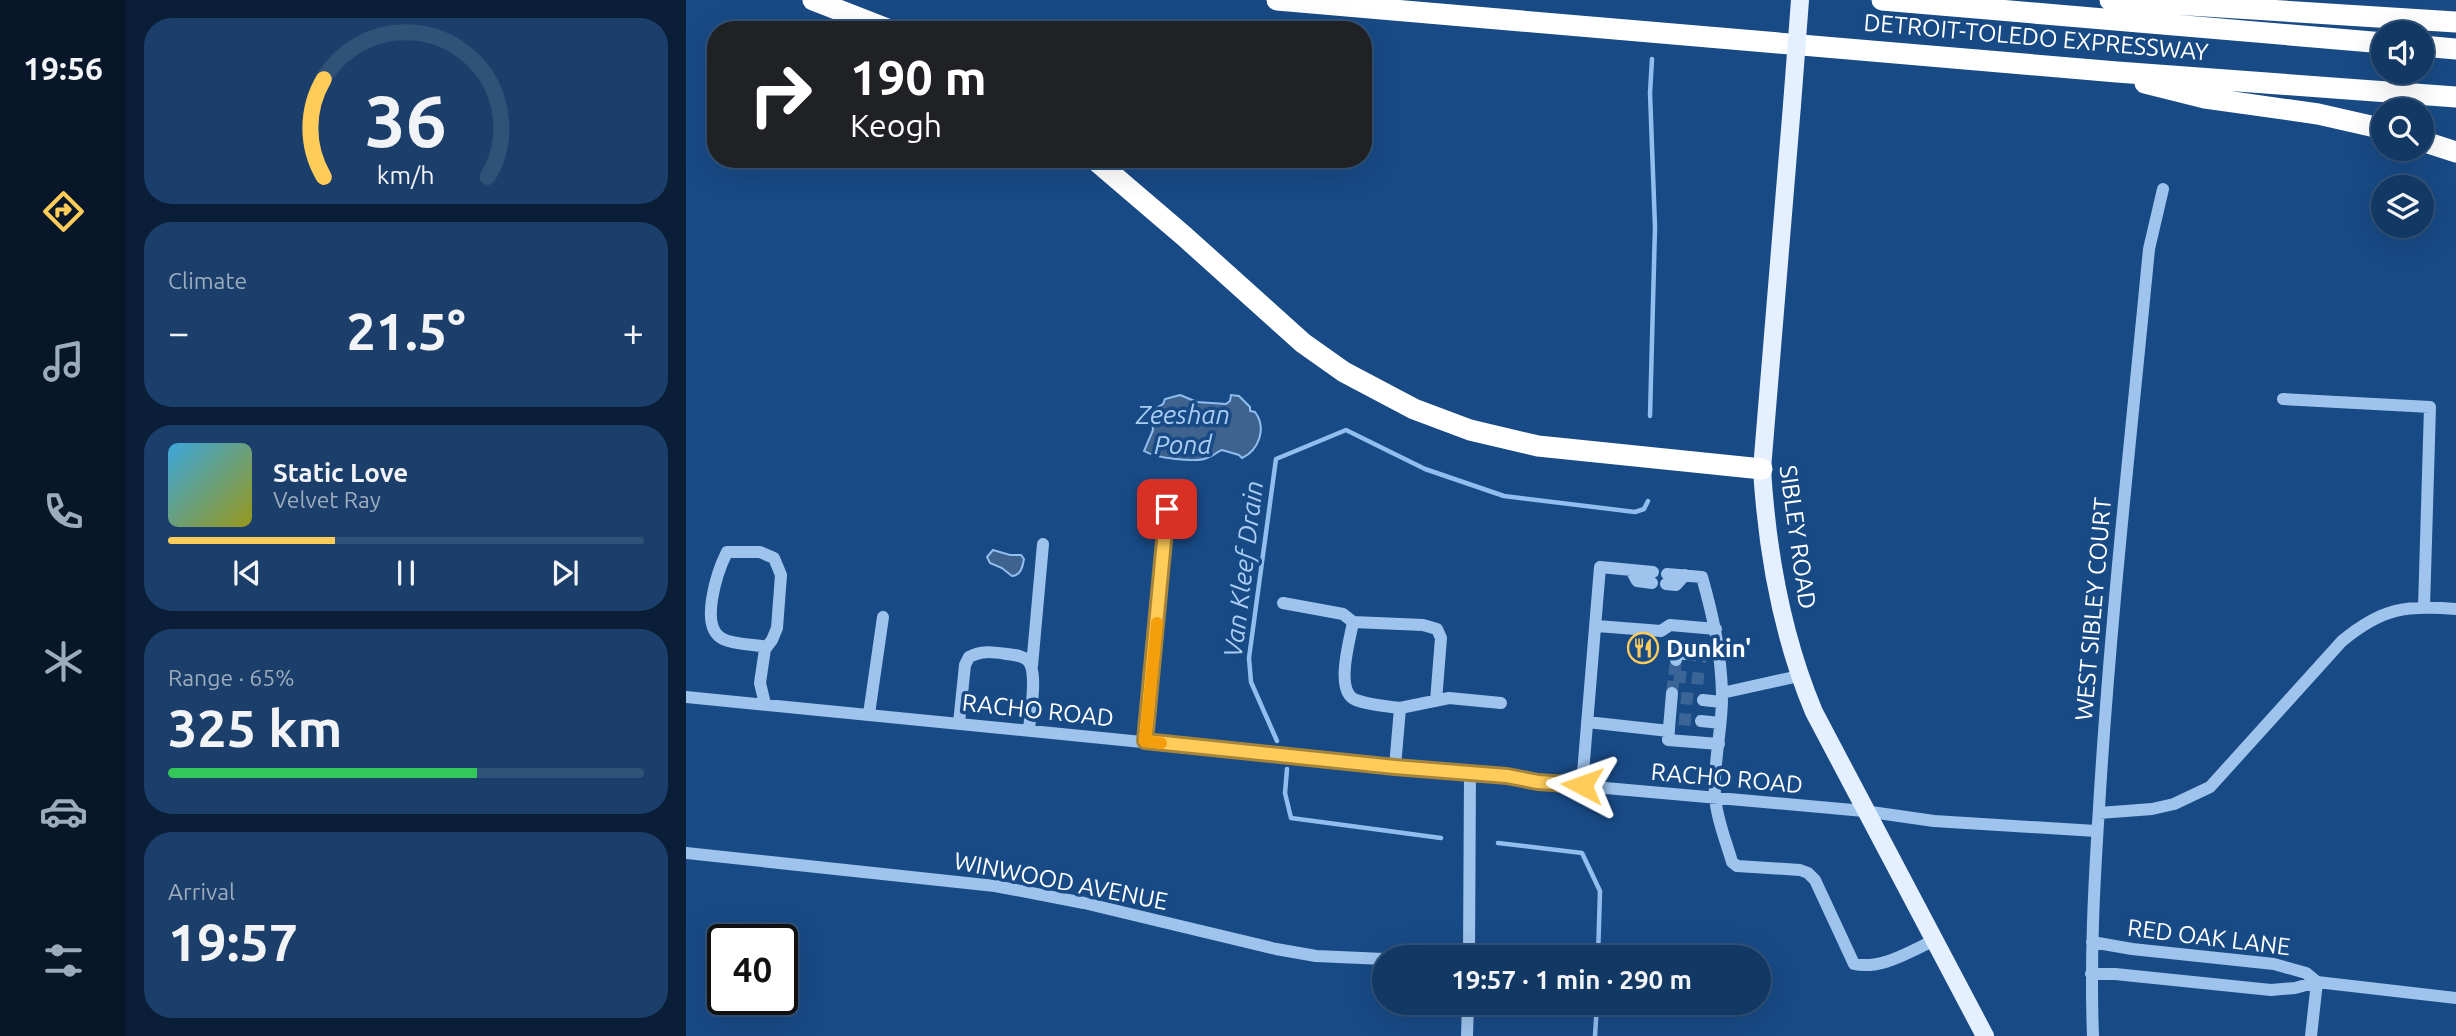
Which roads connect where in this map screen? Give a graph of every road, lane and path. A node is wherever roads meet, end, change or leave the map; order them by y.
1 (813, 0) edge
2 (1277, 0) edge
3 (1800, 0) edge
4 (1882, 0) edge
5 (2110, 0) edge
6 (867, 21) edge
7 (2456, 22) edge
8 (2371, 42) edge
9 (2434, 48) edge
10 (2456, 49) edge
11 (2117, 72) junction
12 (2456, 97) edge
13 (2371, 126) edge
14 (2434, 145) edge
15 (2456, 152) edge
16 (1105, 168) edge
17 (2163, 189) dead end
18 (2283, 398) dead end
19 (1762, 469) junction
20 (1167, 509) dead end
21 (1043, 544) dead end
22 (1652, 577) dead end
23 (1666, 579) dead end
24 (1283, 603) dead end
25 (2424, 608) junction
26 (2456, 609) edge
27 (883, 617) dead end
28 (1353, 622) junction
29 (1597, 626) junction
30 (1716, 629) junction
31 (767, 646) junction
32 (1032, 666) junction
33 (1800, 676) junction
34 (1705, 680) tunnel mouth
35 (1721, 692) junction
36 (1675, 696) tunnel mouth
37 (686, 697) edge
38 (1703, 700) tunnel mouth
39 (1436, 701) junction
40 (1501, 703) dead end
41 (765, 704) junction
42 (1400, 708) junction
43 (869, 714) junction
44 (1700, 721) tunnel mouth
45 (1587, 722) junction
46 (959, 723) junction
47 (1673, 723) junction
48 (1720, 723) junction
49 (1029, 730) junction
50 (1145, 741) junction
51 (1719, 744) junction
52 (1395, 767) junction
53 (1470, 772) junction
54 (1582, 785) junction
55 (1715, 798) junction
56 (1864, 811) junction
57 (2099, 813) junction
58 (2096, 831) junction
59 (686, 853) edge
60 (1935, 940) junction
61 (2092, 942) junction
62 (1469, 945) edge
63 (1372, 958) edge
64 (2091, 974) junction
65 (2317, 982) junction
66 (2456, 998) edge
67 (1468, 1015) edge
68 (1467, 1036) edge
69 (1985, 1036) edge
70 (2093, 1036) edge
71 (2311, 1036) edge

1 - 6 highway
2 - 11 highway, DETROIT-TOLEDO EXPRESSWAY
3 - 19 main road, SIBLEY ROAD, bridge
4 - 8 highway, DETROIT-TOLEDO EXPRESSWAY
5 - 7 highway
9 - 10 highway
11 - 12 highway, DETROIT-TOLEDO EXPRESSWAY
11 - 13 highway
14 - 15 highway
16 - 19 highway
17 - 57 street, WEST SIBLEY COURT
18 - 25 street
19 - 33 main road, SIBLEY ROAD
20 - 50 street
21 - 32 street
22 - 29 street
23 - 30 street
24 - 28 street
25 - 26 street
25 - 57 street
27 - 43 street
28 - 39 street
28 - 42 street
29 - 30 street
29 - 45 street
30 - 35 street
31 - 31 street
31 - 41 street
32 - 46 street
32 - 49 street
33 - 35 street
33 - 56 main road, SIBLEY ROAD
34 - 35 street
35 - 38 street
35 - 48 street
36 - 47 street
37 - 41 street, RACHO ROAD
39 - 40 street
39 - 42 street
41 - 43 street, RACHO ROAD
42 - 52 street
43 - 46 street, RACHO ROAD
44 - 48 street
45 - 47 street
45 - 54 street
46 - 49 street, RACHO ROAD
47 - 51 street
48 - 51 street
49 - 50 street, RACHO ROAD
50 - 52 street, RACHO ROAD
51 - 55 street
52 - 53 street, RACHO ROAD
53 - 54 street, RACHO ROAD
53 - 62 street
54 - 55 street, RACHO ROAD
55 - 56 street, RACHO ROAD
55 - 60 street
56 - 58 street, RACHO ROAD
56 - 60 main road, SIBLEY ROAD
57 - 58 street, WEST SIBLEY COURT
58 - 61 street, WEST SIBLEY COURT
59 - 63 street, WINWOOD AVENUE
60 - 69 main road, SIBLEY ROAD
61 - 64 street, WEST SIBLEY COURT
61 - 65 street, RED OAK LANE
64 - 65 street, RED OAK LANE
64 - 70 street, WEST SIBLEY COURT
65 - 66 street, RED OAK LANE
65 - 71 street
67 - 68 street

